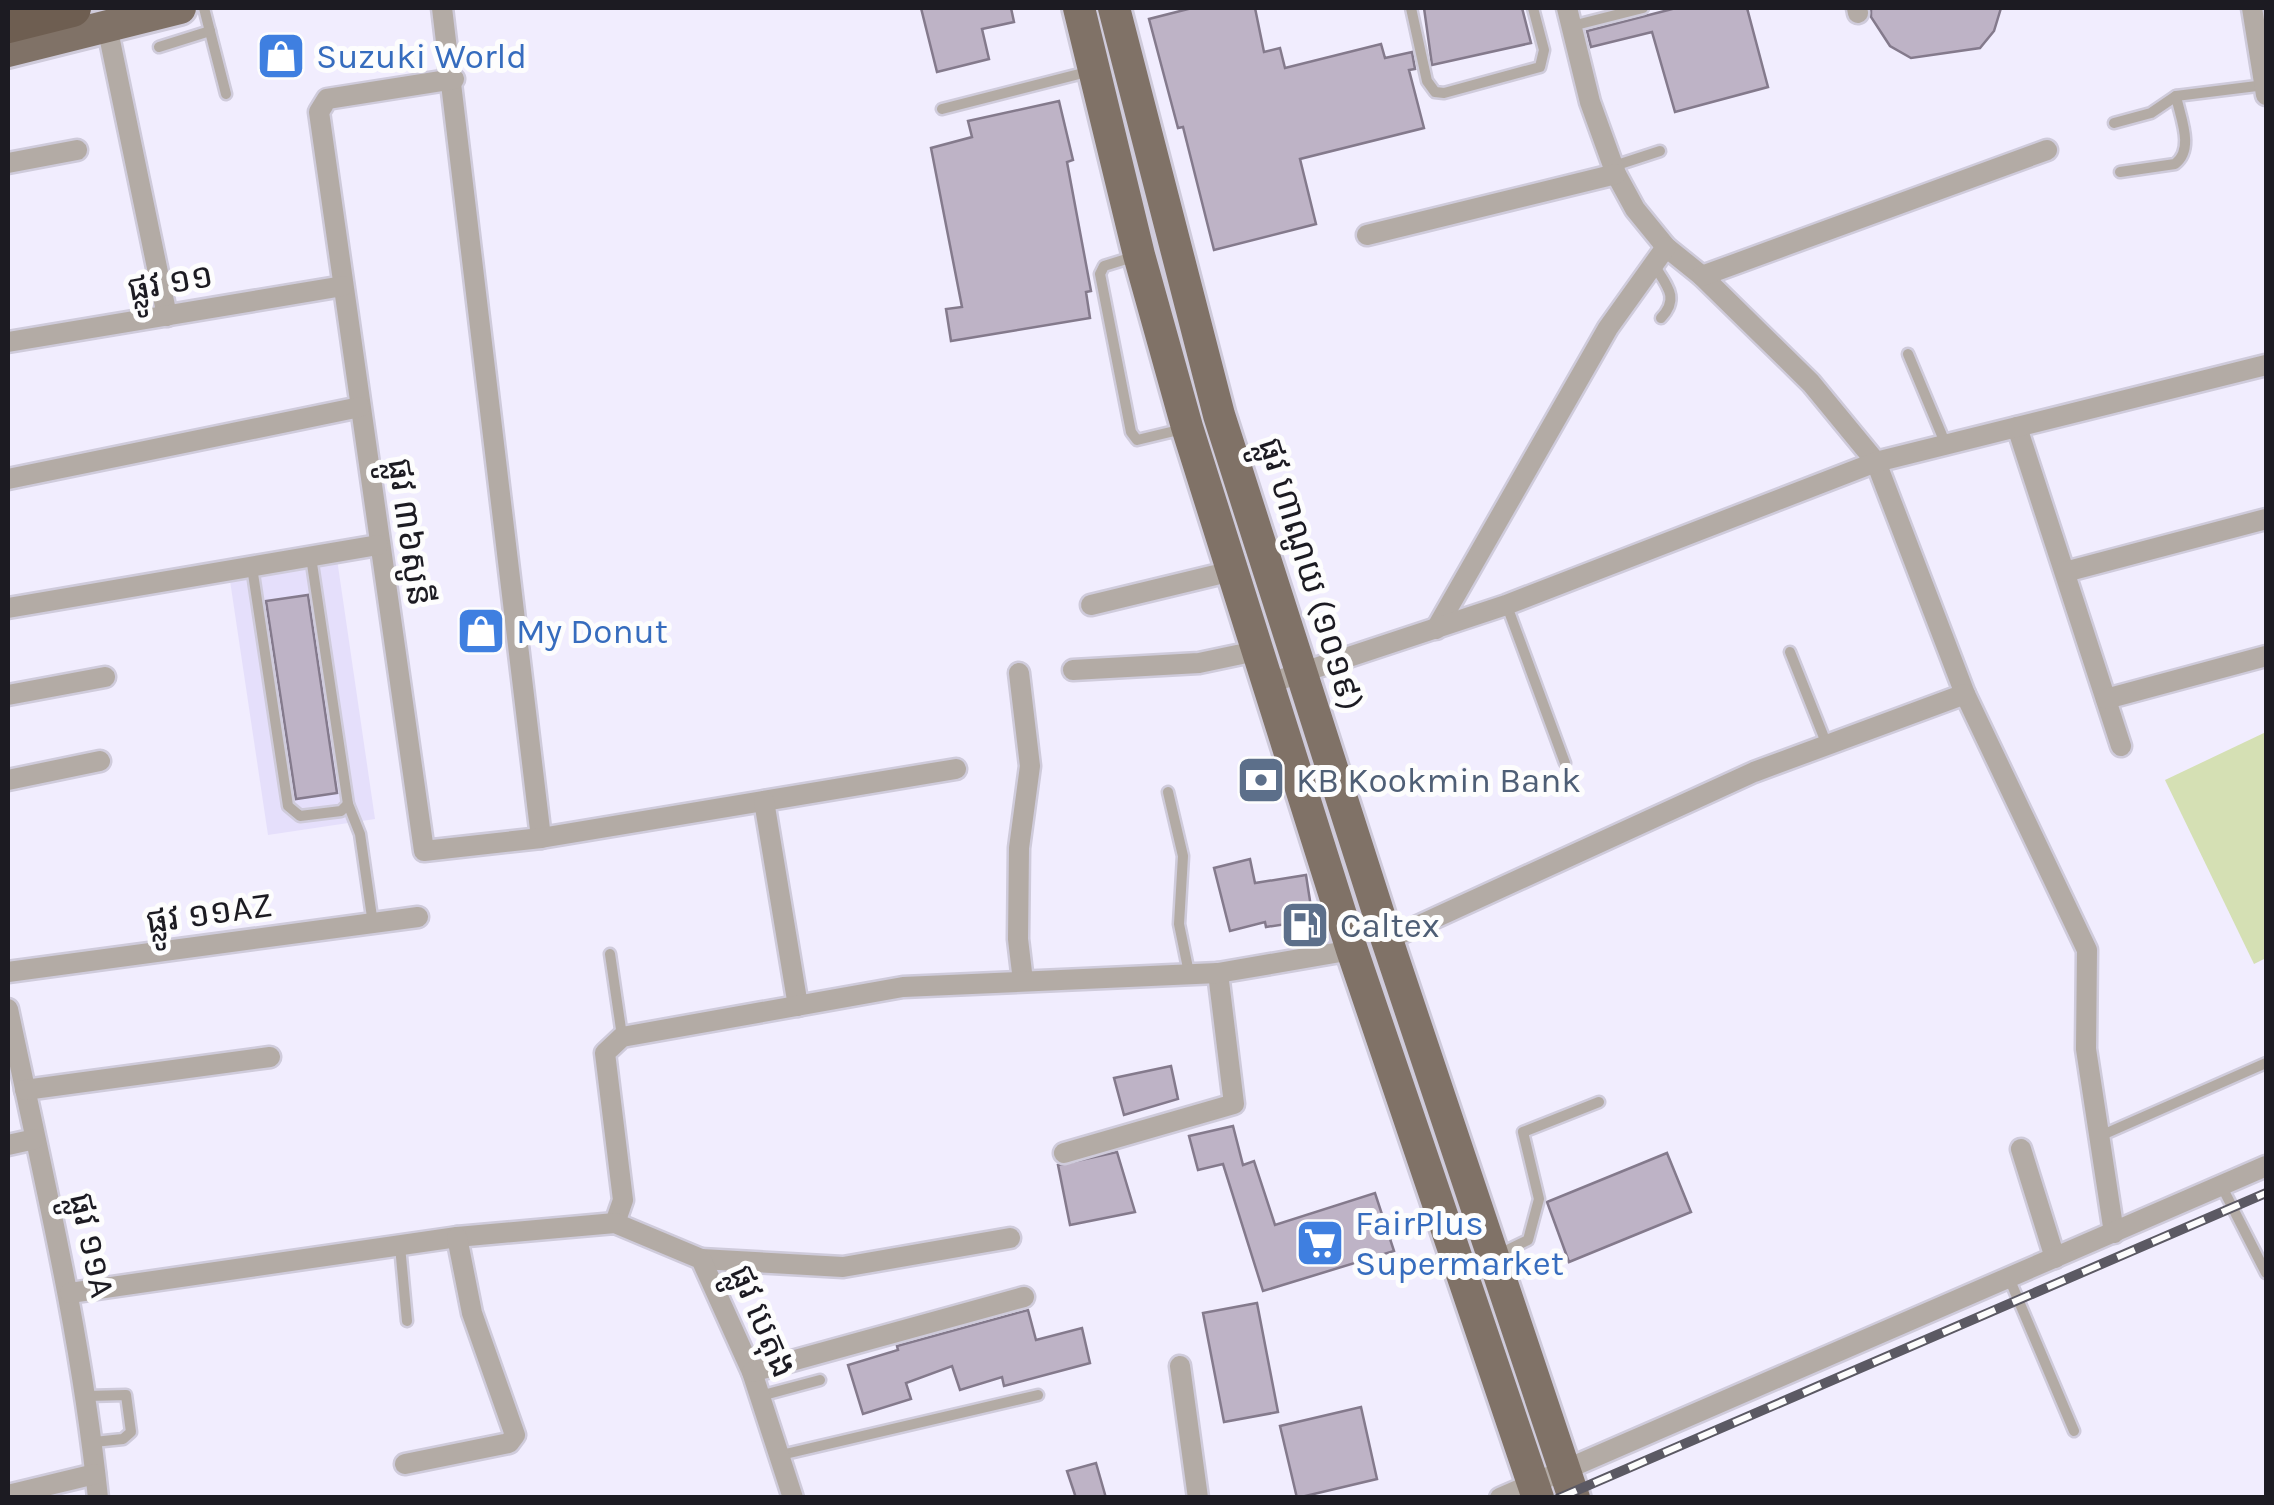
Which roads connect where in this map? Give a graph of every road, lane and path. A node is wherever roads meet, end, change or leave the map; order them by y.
1 (72, 8) edge
2 (180, 8) edge
3 (204, 8) edge
4 (442, 8) edge
5 (1079, 8) edge
6 (1114, 8) edge
7 (1411, 8) edge
8 (1533, 8) edge
9 (1643, 8) edge
10 (2252, 8) edge
11 (1569, 17) edge
12 (8, 24) edge
13 (107, 26) junction
14 (210, 32) junction
15 (159, 46) dead end
16 (8, 51) edge
17 (1095, 70) junction
18 (454, 80) junction
19 (2266, 88) edge
20 (226, 94) dead end
21 (2176, 96) junction
22 (942, 109) dead end
23 (2114, 123) dead end
24 (77, 150) dead end
25 (2046, 150) dead end
26 (1660, 151) dead end
27 (8, 163) edge
28 (1614, 170) junction
29 (2120, 172) dead end
30 (1367, 235) dead end
31 (1139, 255) junction
32 (1660, 256) junction
33 (1702, 276) junction
34 (343, 286) junction
35 (167, 316) junction
36 (1661, 318) dead end
37 (8, 342) edge
38 (1908, 354) dead end
39 (2266, 365) edge
40 (360, 407) junction
41 (2017, 427) junction
42 (1188, 428) junction
43 (1946, 446) junction
44 (1876, 462) junction
45 (8, 479) edge
46 (2266, 518) edge
47 (378, 546) junction
48 (311, 557) junction
49 (252, 567) junction
50 (1232, 571) junction
51 (2065, 572) junction
52 (1091, 605) dead end
53 (1506, 605) junction
54 (8, 608) edge
55 (1436, 628) junction
56 (1256, 651) junction
57 (1790, 652) dead end
58 (2266, 656) edge
59 (1073, 670) dead end
60 (1019, 673) dead end
61 (1300, 675) junction
62 (105, 678) dead end
63 (1267, 684) junction
64 (1965, 694) junction
65 (8, 695) edge
66 (2106, 699) junction
67 (1827, 745) junction
68 (2120, 746) dead end
69 (100, 761) dead end
70 (1565, 763) dead end
71 (956, 770) dead end
72 (8, 780) edge
73 (1168, 792) dead end
74 (764, 801) junction
75 (348, 804) junction
76 (541, 838) junction
77 (418, 918) dead end
78 (374, 924) junction
79 (1387, 940) junction
80 (1352, 950) junction
81 (610, 954) dead end
82 (8, 972) edge
83 (1218, 973) junction
84 (1189, 974) junction
85 (1023, 981) junction
86 (798, 1006) junction
87 (8, 1008) edge
88 (622, 1038) junction
89 (270, 1057) dead end
90 (2266, 1063) edge
91 (25, 1090) junction
92 (1598, 1102) dead end
93 (2100, 1136) junction
94 (35, 1139) junction
95 (8, 1145) edge
96 (2020, 1150) dead end
97 (1064, 1153) dead end
98 (2266, 1166) edge
99 (2221, 1184) junction
100 (615, 1223) junction
101 (2114, 1233) junction
102 (457, 1237) junction
103 (1010, 1238) dead end
104 (400, 1245) junction
105 (1493, 1257) junction
106 (2055, 1258) junction
107 (701, 1259) junction
108 (2266, 1274) edge
109 (2008, 1278) junction
110 (70, 1292) junction
111 (1024, 1298) dead end
112 (407, 1321) dead end
113 (1180, 1366) dead end
114 (752, 1372) junction
115 (820, 1380) dead end
116 (1038, 1395) dead end
117 (87, 1396) junction
118 (760, 1396) junction
119 (2074, 1431) dead end
120 (94, 1442) junction
121 (781, 1455) junction
122 (405, 1464) dead end
123 (96, 1474) junction
124 (1569, 1484) edge
125 (1535, 1490) edge
126 (8, 1495) edge
127 (98, 1498) edge
128 (793, 1498) edge
129 (1198, 1498) edge
130 (1500, 1498) edge

1 - 12 highway
2 - 13 main road
3 - 14 lane
4 - 18 street
5 - 17 main road
6 - 61 main road, ផ្លូវ ហាណូយ (១០១៩)
7 - 8 lane
9 - 11 lane
10 - 19 street
11 - 28 street
13 - 16 main road
13 - 35 street
14 - 15 lane
14 - 20 lane
17 - 22 lane
17 - 31 main road
18 - 34 street, ផ្លូវ ៣៦សូនី
18 - 76 street
19 - 21 lane
21 - 23 lane
21 - 29 lane
24 - 27 street
25 - 33 street
26 - 28 lane
28 - 30 street
28 - 32 street
31 - 42 main road
31 - 42 lane
32 - 33 street
32 - 36 lane
32 - 55 street
33 - 44 street
34 - 35 street, ផ្លូវ ១១
34 - 40 street, ផ្លូវ ៣៦សូនី
35 - 37 street, ផ្លូវ ១១
38 - 43 lane
39 - 41 street
40 - 45 street
40 - 47 street, ផ្លូវ ៣៦សូនី
41 - 43 street
41 - 51 street
42 - 50 main road
43 - 44 street
44 - 53 street
44 - 64 street
46 - 51 street
47 - 48 street
47 - 76 street, ផ្លូវ ៣៦សូនី
48 - 49 street
48 - 75 lane
49 - 54 street
49 - 75 lane
50 - 52 street
50 - 56 main road
51 - 66 street
53 - 55 street
53 - 70 lane
55 - 61 street
56 - 59 street
56 - 63 main road
57 - 67 lane
58 - 66 street
60 - 85 street
61 - 63 street
61 - 79 main road, ផ្លូវ ហាណូយ (១០១៩)
62 - 65 street
63 - 80 main road
64 - 67 street
64 - 93 street
66 - 68 street
67 - 79 street
69 - 72 street
71 - 74 street, ផ្លូវ ៣៦សូនី
73 - 84 lane
74 - 76 street, ផ្លូវ ៣៦សូនី
74 - 86 street
75 - 78 lane
77 - 78 street, ផ្លូវ ១១AZ
78 - 82 street, ផ្លូវ ១១AZ
79 - 105 main road, ផ្លូវ ហាណូយ (១០១៩)
80 - 83 street
80 - 125 main road
81 - 88 lane
83 - 84 street
83 - 97 street
84 - 85 street
85 - 86 street
86 - 88 street
87 - 91 street, ផ្លូវ ១១A
88 - 100 street
89 - 91 street
90 - 93 lane
91 - 94 street, ផ្លូវ ១១A
92 - 105 lane
93 - 101 street
94 - 95 street
94 - 110 street, ផ្លូវ ១១A
96 - 106 street
98 - 99 street
99 - 101 street
99 - 108 lane
100 - 102 street
100 - 107 street, ផ្លូវ បេតុង
101 - 106 street
102 - 104 street
102 - 122 street
103 - 107 street
104 - 110 street
104 - 112 lane
105 - 124 main road, ផ្លូវ ហាណូយ (១០១៩)
106 - 109 street
107 - 114 street, ផ្លូវ បេតុង
109 - 119 lane
109 - 124 street
110 - 117 street, ផ្លូវ ១១A
111 - 114 street
113 - 129 street
114 - 118 street, ផ្លូវ បេតុង
115 - 118 lane
116 - 121 lane
117 - 120 street, ផ្លូវ ១១A
117 - 120 lane
118 - 121 street, ផ្លូវ បេតុង
120 - 123 street, ផ្លូវ ១១A
121 - 128 street, ផ្លូវ បេតុង
123 - 126 street
123 - 127 street, ផ្លូវ ១១A
124 - 125 street
125 - 130 street

